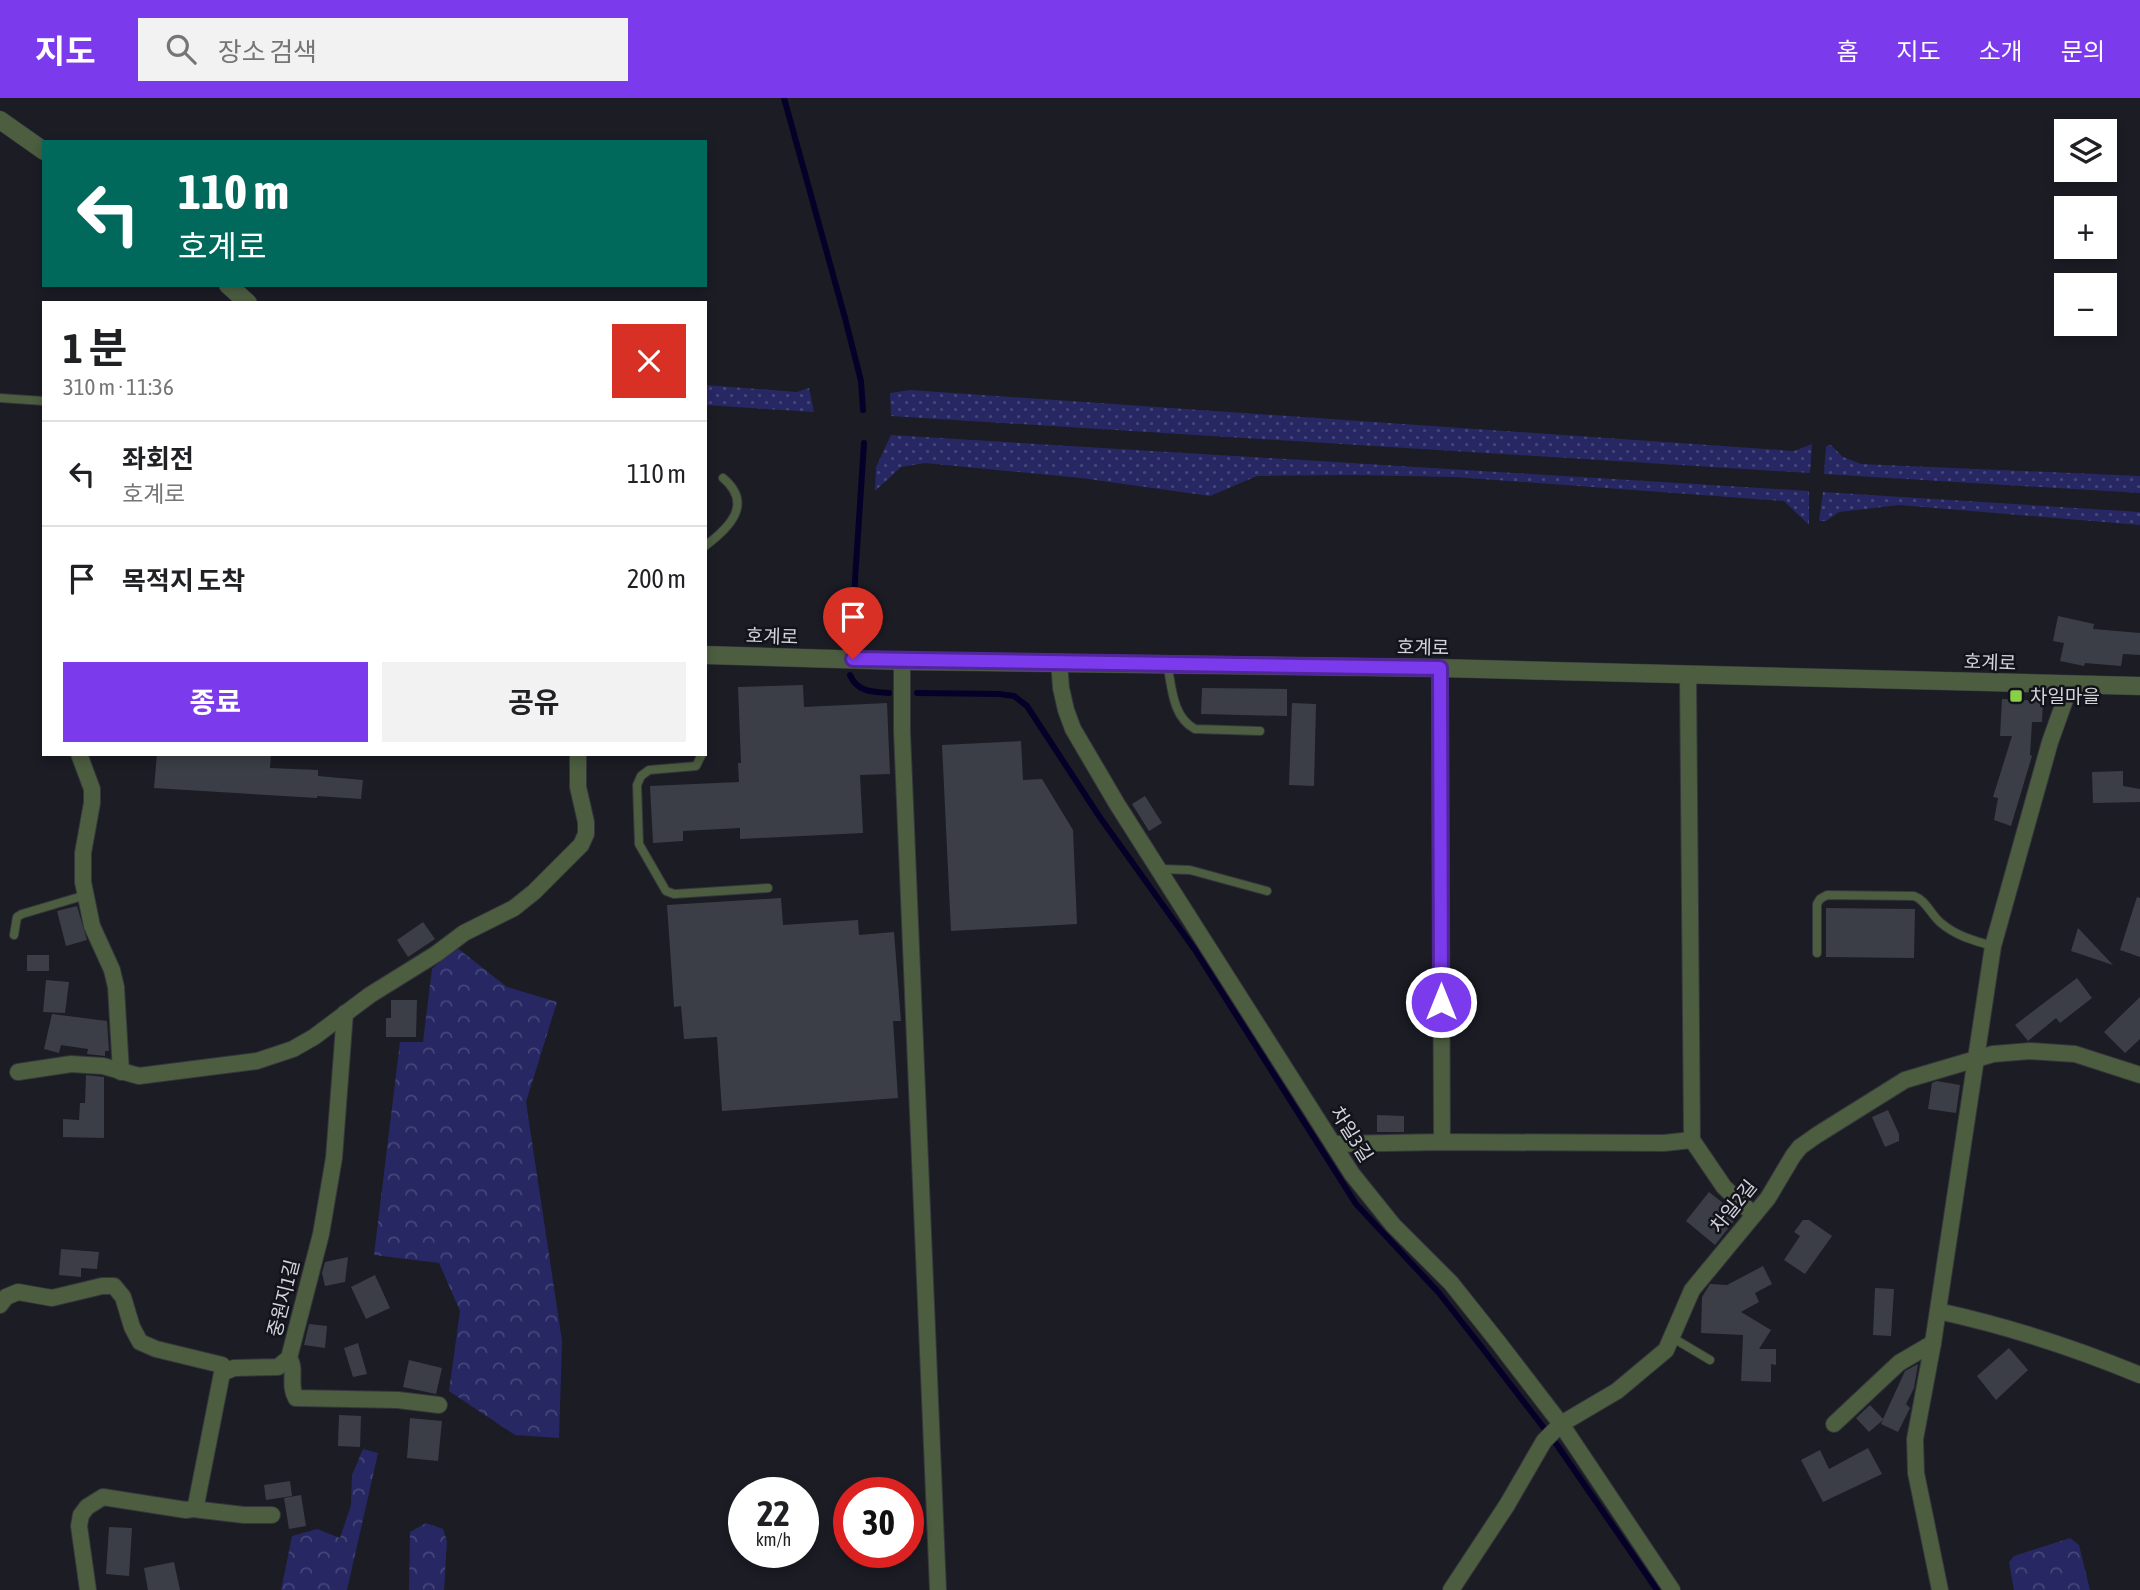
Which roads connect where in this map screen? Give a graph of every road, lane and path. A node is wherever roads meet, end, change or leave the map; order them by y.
1 (0, 120) edge
2 (42, 150) edge
3 (230, 287) edge
4 (245, 301) edge
5 (0, 398) edge
6 (42, 401) edge
7 (723, 478) dead end
8 (707, 544) edge
9 (707, 655) edge
10 (902, 661) junction
11 (1059, 662) junction
12 (1167, 663) junction
13 (1440, 668) junction
14 (1688, 675) junction
15 (2070, 685) junction
16 (2140, 686) edge
17 (1260, 732) dead end
18 (80, 756) edge
19 (578, 756) edge
20 (701, 756) edge
21 (1160, 869) junction
22 (768, 888) dead end
23 (1267, 891) dead end
24 (86, 895) junction
25 (14, 935) dead end
26 (1993, 946) junction
27 (1817, 953) dead end
28 (345, 1013) junction
29 (1976, 1059) junction
30 (19, 1072) dead end
31 (121, 1072) junction
32 (2140, 1075) edge
33 (1692, 1140) junction
34 (1442, 1142) junction
35 (1333, 1144) junction
36 (1754, 1215) junction
37 (0, 1306) edge
38 (1938, 1311) junction
39 (1673, 1338) junction
40 (1933, 1343) junction
41 (289, 1358) junction
42 (1710, 1360) dead end
43 (227, 1370) junction
44 (2140, 1375) edge
45 (439, 1405) dead end
46 (1561, 1424) junction
47 (1834, 1424) dead end
48 (192, 1509) junction
49 (272, 1515) dead end
50 (88, 1590) edge
51 (938, 1590) edge
52 (1451, 1590) edge
53 (1672, 1590) edge
54 (1940, 1590) edge

1 - 2 street
3 - 4 street
5 - 6 lane
7 - 8 lane
9 - 10 street, 호계로
10 - 11 street, 호계로
10 - 51 street
11 - 12 street, 호계로
11 - 21 street, 차일3길
12 - 13 street, 호계로
12 - 17 lane
13 - 14 street, 호계로
13 - 34 street
14 - 15 street, 호계로
14 - 33 street
15 - 16 street, 호계로
15 - 26 street
18 - 24 street
19 - 28 street
20 - 22 lane
21 - 23 lane
21 - 35 street, 차일3길
24 - 25 lane
24 - 31 street
26 - 27 lane
26 - 29 street
28 - 31 street
28 - 41 street, 중원지1길
29 - 32 street, 차일2길
29 - 36 street, 차일2길
29 - 38 street
30 - 31 street
33 - 34 street
33 - 36 street
34 - 35 street
35 - 46 street, 차일3길
36 - 39 street, 차일2길
37 - 43 street
38 - 40 street
38 - 44 street
39 - 42 lane
39 - 46 street, 차일2길
40 - 47 street
40 - 54 street
41 - 43 street, 중원지1길
41 - 45 street
43 - 48 street
46 - 52 street, 차일2길
46 - 53 street, 차일3길
48 - 49 street
48 - 50 street

